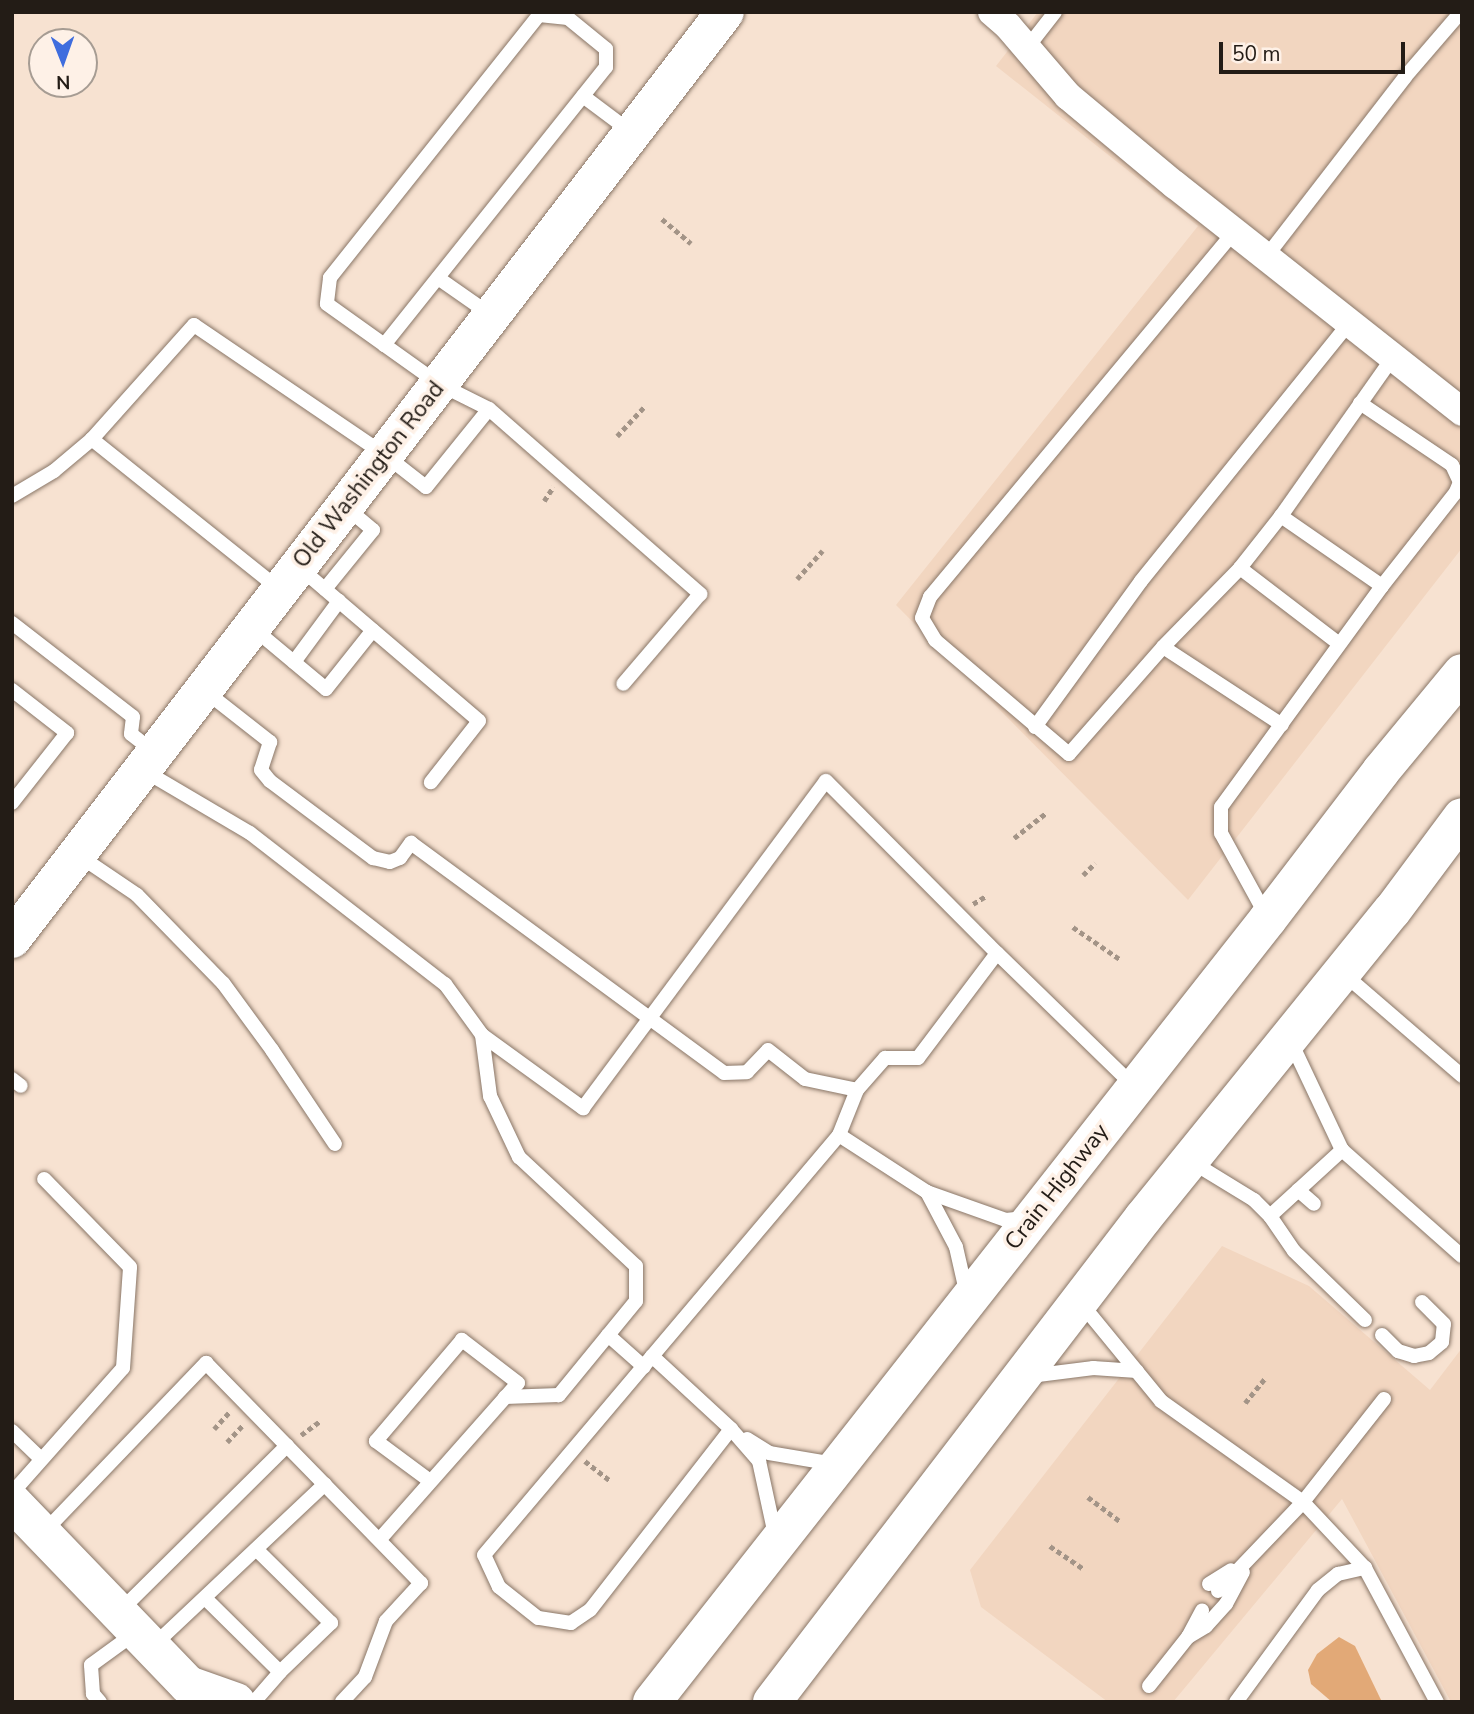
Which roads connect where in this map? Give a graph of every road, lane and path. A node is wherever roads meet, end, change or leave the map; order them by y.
1 (725, 12) edge
2 (992, 12) edge
3 (1055, 12) edge
4 (1461, 12) edge
5 (1027, 48) junction
6 (583, 96) junction
7 (632, 133) junction
8 (662, 219) dead end
9 (1234, 232) junction
10 (691, 243) dead end
11 (1266, 257) junction
12 (438, 278) junction
13 (492, 316) junction
14 (1350, 323) junction
15 (384, 345) junction
16 (1393, 358) junction
17 (439, 384) junction
18 (1360, 403) junction
19 (644, 407) dead end
20 (489, 409) junction
21 (1462, 412) edge
22 (617, 436) dead end
23 (92, 439) junction
24 (385, 455) junction
25 (12, 496) edge
26 (1280, 516) junction
27 (822, 551) dead end
28 (1240, 568) junction
29 (797, 579) dead end
30 (301, 582) junction
31 (1382, 586) junction
32 (339, 601) junction
33 (12, 623) edge
34 (252, 627) junction
35 (373, 630) junction
36 (1338, 643) junction
37 (1163, 647) junction
38 (294, 662) junction
39 (1462, 673) edge
40 (623, 684) dead end
41 (12, 690) edge
42 (204, 690) junction
43 (1282, 725) junction
44 (1035, 727) junction
45 (149, 762) junction
46 (431, 782) dead end
47 (12, 803) edge
48 (1046, 813) dead end
49 (1462, 817) edge
50 (1014, 838) dead end
51 (77, 854) junction
52 (1095, 863) dead end
53 (1083, 875) dead end
54 (986, 896) dead end
55 (972, 905) dead end
56 (1268, 919) junction
57 (17, 922) edge
58 (1073, 927) dead end
59 (997, 953) junction
60 (1121, 960) dead end
61 (1342, 972) junction
62 (650, 1019) junction
63 (482, 1035) junction
64 (1289, 1037) junction
65 (1462, 1076) edge
66 (1135, 1087) junction
67 (857, 1090) junction
68 (839, 1135) junction
69 (335, 1144) dead end
70 (1342, 1150) junction
71 (1192, 1162) junction
72 (44, 1179) dead end
73 (1298, 1190) junction
74 (927, 1192) junction
75 (1314, 1204) dead end
76 (1270, 1216) junction
77 (1034, 1217) junction
78 (1462, 1256) edge
79 (968, 1300) junction
80 (1080, 1302) junction
81 (1423, 1302) dead end
82 (1366, 1320) dead end
83 (608, 1335) junction
84 (1381, 1335) dead end
85 (648, 1362) junction
86 (1137, 1371) junction
87 (1022, 1377) junction
88 (1266, 1377) dead end
89 (505, 1397) junction
90 (1384, 1399) dead end
91 (1245, 1403) dead end
92 (732, 1429) junction
93 (12, 1431) edge
94 (287, 1446) junction
95 (573, 1451) junction
96 (41, 1460) junction
97 (839, 1465) junction
98 (609, 1480) dead end
99 (430, 1481) junction
100 (325, 1484) junction
101 (12, 1493) edge
102 (1088, 1497) dead end
103 (812, 1499) junction
104 (12, 1502) edge
105 (1303, 1502) junction
106 (1121, 1522) dead end
107 (42, 1534) junction
108 (380, 1539) junction
109 (776, 1539) junction
110 (1050, 1546) dead end
111 (256, 1549) junction
112 (1250, 1558) junction
113 (1365, 1568) junction
114 (1085, 1570) dead end
115 (1213, 1588) dead end
116 (205, 1598) junction
117 (1198, 1608) dead end
118 (134, 1632) junction
119 (1188, 1637) junction
120 (280, 1672) junction
121 (1149, 1686) dead end
122 (191, 1693) edge
123 (100, 1702) edge
124 (236, 1702) edge
125 (254, 1702) edge
126 (342, 1702) edge
127 (629, 1702) edge
128 (652, 1702) edge
129 (772, 1702) edge
130 (1236, 1702) edge
131 (1437, 1702) edge

1 - 7 main road, Old Washington Road
2 - 5 street
3 - 5 lane
4 - 11 lane
5 - 9 street
6 - 7 lane
6 - 12 lane
6 - 15 lane
7 - 13 main road, Old Washington Road
8 - 10 path
9 - 11 street
9 - 44 lane
11 - 14 street
12 - 13 lane
12 - 15 lane
13 - 17 main road, Old Washington Road
14 - 16 street
14 - 44 lane
15 - 17 lane
16 - 18 lane
16 - 21 street
17 - 20 lane
17 - 24 main road, Old Washington Road
18 - 26 lane
18 - 31 lane
19 - 22 path
20 - 24 lane
20 - 40 lane
23 - 24 lane
23 - 25 lane
23 - 30 lane
24 - 30 main road, Old Washington Road
26 - 28 lane
26 - 31 lane
27 - 29 path
28 - 36 lane
28 - 37 lane
30 - 32 lane
30 - 34 main road, Old Washington Road
31 - 36 lane
32 - 35 lane
32 - 38 lane
33 - 45 lane
34 - 38 lane
34 - 42 main road, Old Washington Road
35 - 38 lane
35 - 46 lane
36 - 43 lane
37 - 43 lane
37 - 44 lane
39 - 56 main road, Crain Highway
41 - 47 lane
42 - 45 main road, Old Washington Road
42 - 62 lane
43 - 56 lane
45 - 51 main road, Old Washington Road
45 - 63 lane
48 - 50 path
49 - 61 main road
51 - 57 main road, Old Washington Road
51 - 69 lane
52 - 53 path
54 - 55 path
56 - 66 main road, Crain Highway
58 - 60 path
59 - 62 lane
59 - 66 lane
59 - 67 lane
61 - 64 main road
61 - 65 lane
62 - 63 lane
62 - 67 lane
63 - 83 lane
64 - 70 lane
64 - 71 main road
66 - 77 main road, Crain Highway
67 - 68 lane
68 - 74 lane
68 - 85 lane
70 - 73 lane
70 - 78 lane
71 - 76 lane
71 - 80 main road
72 - 96 lane
73 - 75 lane
73 - 76 lane
74 - 77 lane
74 - 79 lane
76 - 82 lane
77 - 79 main road, Crain Highway
79 - 97 main road, Crain Highway
80 - 86 lane
80 - 87 main road
81 - 84 lane
83 - 85 lane
83 - 89 lane
85 - 92 lane
85 - 95 lane
86 - 87 lane
86 - 105 lane
87 - 129 main road
88 - 91 path
89 - 99 lane
89 - 99 lane
90 - 105 lane
92 - 95 lane
92 - 97 lane
92 - 109 lane
93 - 96 lane
94 - 100 lane
94 - 107 lane
94 - 118 lane
95 - 98 path
96 - 101 lane
97 - 103 main road, Crain Highway
99 - 108 lane
100 - 108 lane
100 - 111 lane
102 - 106 path
103 - 109 main road
103 - 128 main road, Crain Highway
104 - 107 main road
105 - 112 lane
105 - 113 lane
107 - 118 main road
108 - 126 lane
109 - 127 main road
110 - 114 path
111 - 116 lane
111 - 120 lane
112 - 115 lane
112 - 119 lane
113 - 130 lane
113 - 131 lane
116 - 118 lane
116 - 120 lane
117 - 119 lane
118 - 122 main road
118 - 123 lane
119 - 121 lane
120 - 125 lane
122 - 124 main road

